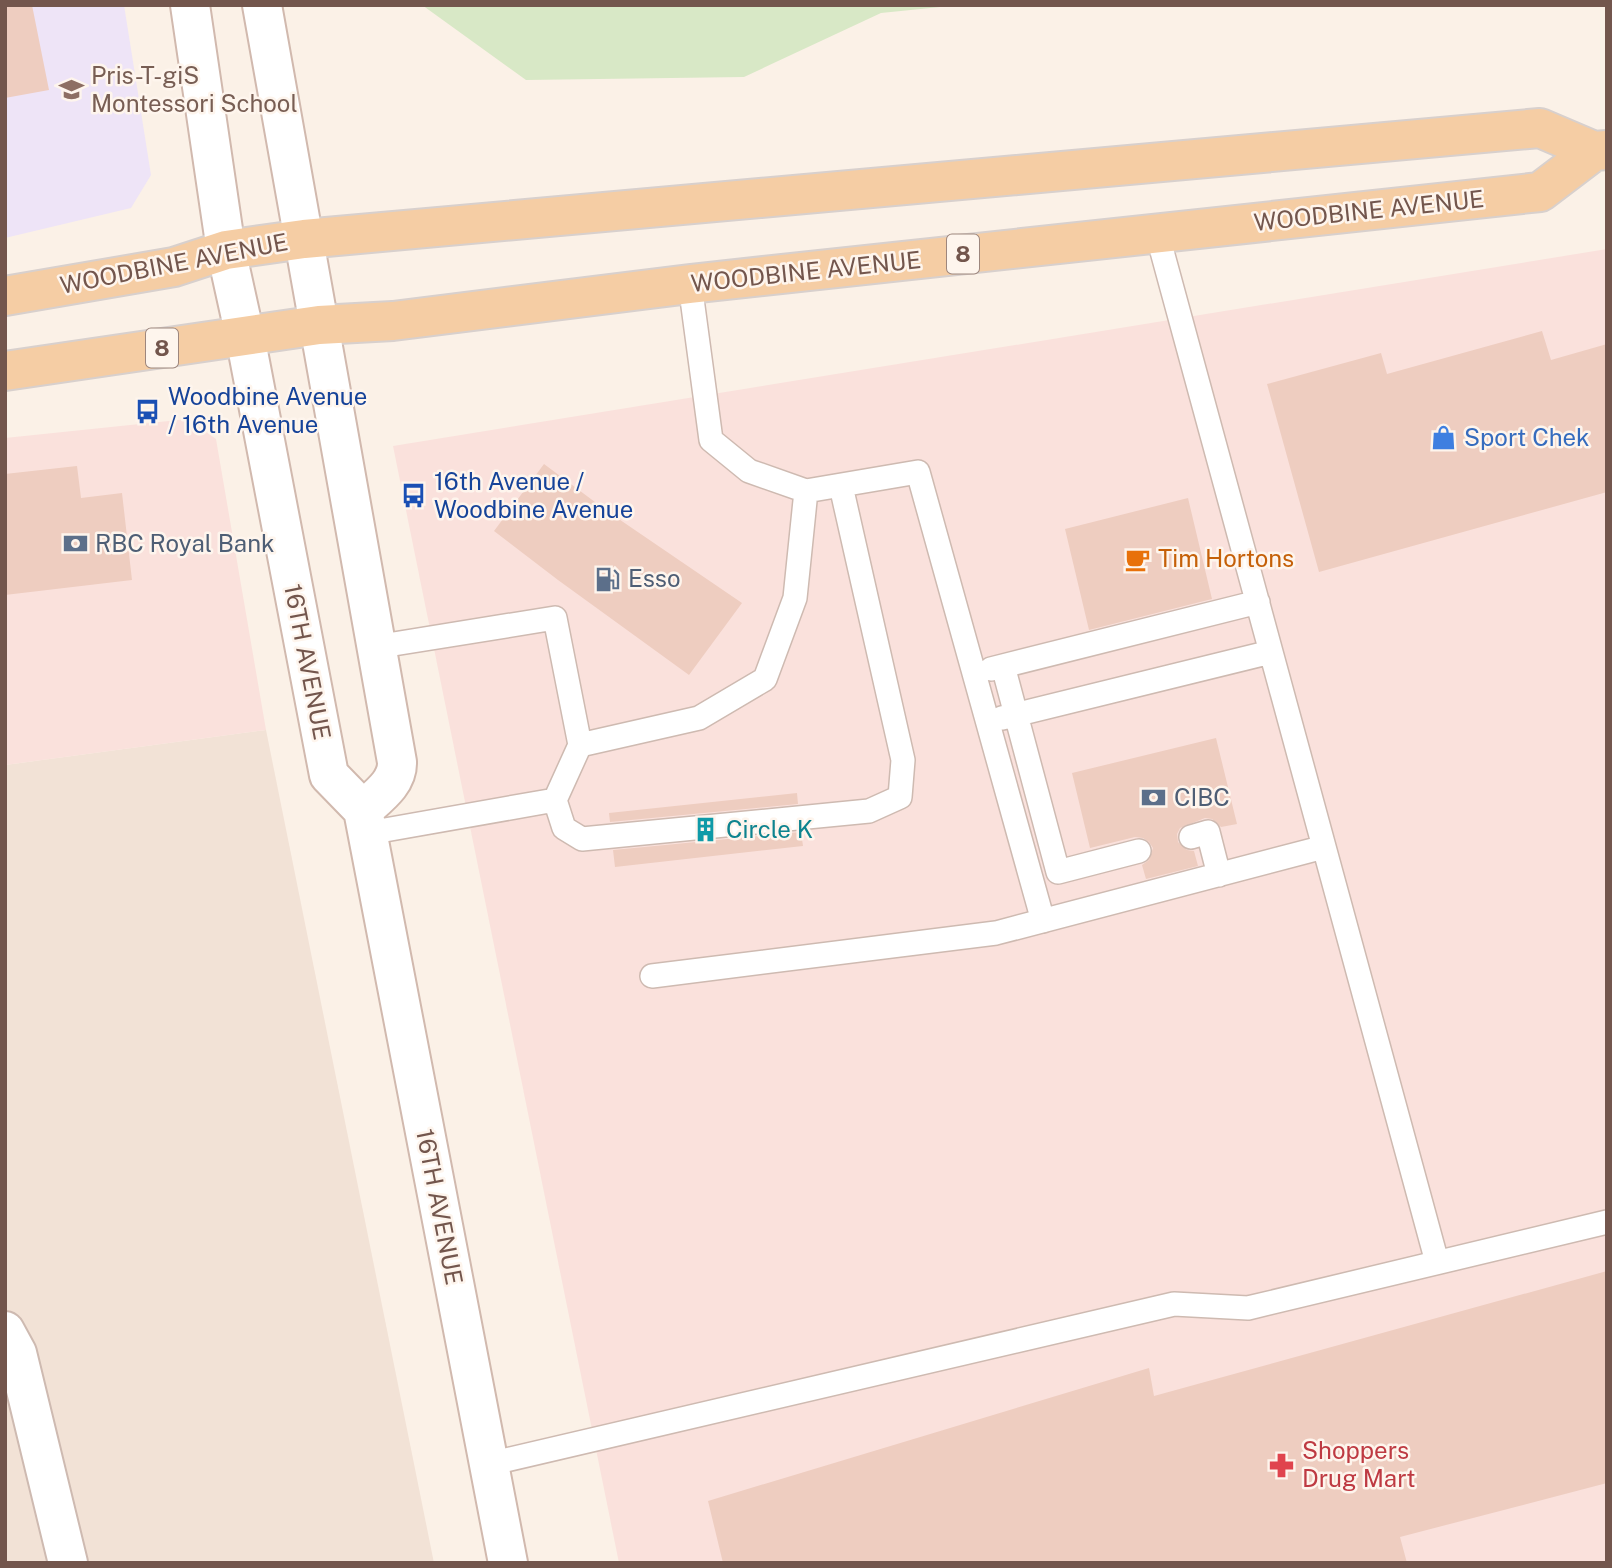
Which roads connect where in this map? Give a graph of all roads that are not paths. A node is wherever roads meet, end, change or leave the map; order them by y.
1 (190, 5) edge
2 (262, 5) edge
3 (1600, 150) edge
4 (1157, 233) junction
5 (304, 239) junction
6 (226, 250) junction
7 (690, 284) junction
8 (5, 296) edge
9 (319, 325) junction
10 (244, 336) junction
11 (5, 371) edge
12 (841, 486) junction
13 (806, 491) junction
14 (1258, 603) junction
15 (375, 647) junction
16 (1271, 652) junction
17 (1003, 666) junction
18 (975, 673) junction
19 (1016, 714) junction
20 (988, 721) junction
21 (580, 745) junction
22 (555, 800) junction
23 (365, 822) junction
24 (1191, 837) dead end
25 (1324, 847) junction
26 (1139, 850) dead end
27 (1219, 875) junction
28 (1043, 921) junction
29 (652, 976) dead end
30 (1607, 1223) edge
31 (1437, 1262) junction
32 (5, 1331) edge
33 (489, 1464) junction
34 (68, 1563) edge
35 (508, 1563) edge

1 - 6 main road, 16TH AVENUE
2 - 5 main road
3 - 4 main road, WOODBINE AVENUE / 8
3 - 5 main road, WOODBINE AVENUE / 8
4 - 7 main road, WOODBINE AVENUE / 8
4 - 14 lane
5 - 6 main road, WOODBINE AVENUE / 8
5 - 9 main road
6 - 8 main road, WOODBINE AVENUE / 8
6 - 10 main road, 16TH AVENUE
7 - 9 main road, WOODBINE AVENUE / 8
7 - 13 lane
9 - 10 main road, WOODBINE AVENUE / 8
9 - 15 main road
10 - 11 main road, WOODBINE AVENUE / 8
10 - 23 main road, 16TH AVENUE
12 - 13 lane
12 - 18 lane
12 - 22 lane
13 - 21 lane
14 - 16 lane
14 - 17 lane
15 - 21 lane
15 - 23 main road
16 - 19 lane
16 - 25 lane
17 - 18 lane
17 - 19 lane
18 - 20 lane
19 - 20 lane
19 - 26 lane
20 - 28 lane
21 - 22 lane
22 - 23 lane
23 - 33 main road, 16TH AVENUE
24 - 27 lane
25 - 27 lane
25 - 31 lane
27 - 28 lane
28 - 29 lane
30 - 31 lane
31 - 33 lane
32 - 34 main road
33 - 35 main road, 16TH AVENUE

